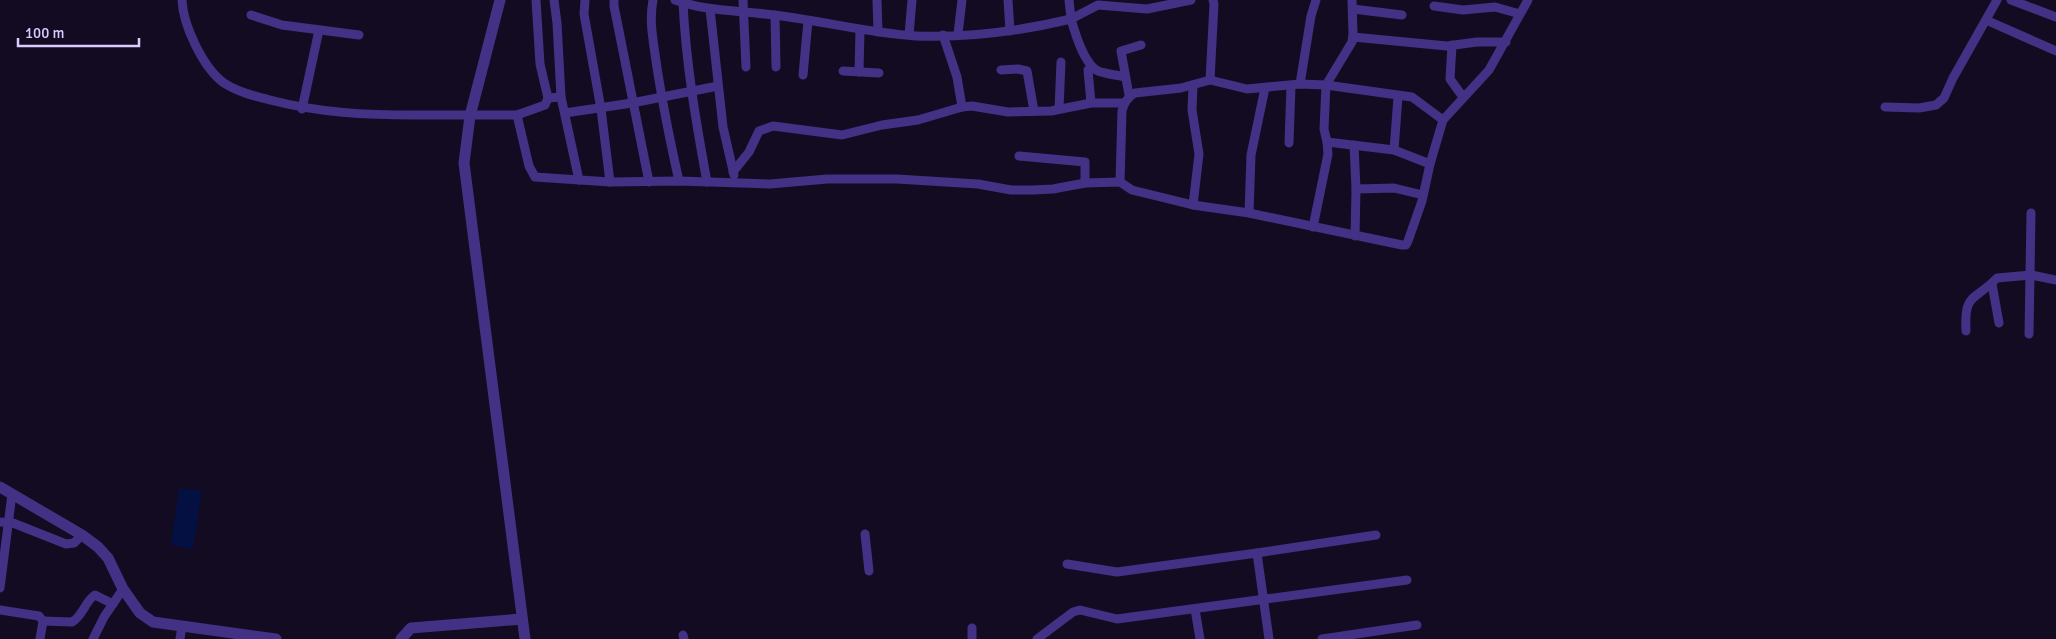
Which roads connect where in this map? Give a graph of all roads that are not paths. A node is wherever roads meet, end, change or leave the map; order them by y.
1 (182, 0) edge
2 (500, 0) edge
3 (536, 0) edge
4 (554, 0) edge
5 (585, 0) edge
6 (614, 0) edge
7 (653, 0) edge
8 (743, 0) edge
9 (877, 0) edge
10 (912, 0) edge
11 (962, 0) edge
12 (1008, 0) edge
13 (1069, 0) edge
14 (1088, 0) edge
15 (1191, 0) edge
16 (1213, 0) edge
17 (1316, 0) edge
18 (1528, 0) edge
19 (1997, 0) edge
20 (2011, 0) edge
21 (679, 1) edge
22 (1353, 4) edge
23 (707, 6) edge
24 (1434, 6) dead end
25 (1086, 10) junction
26 (743, 12) junction
27 (1520, 14) junction
28 (251, 15) dead end
29 (774, 15) junction
30 (1402, 15) dead end
31 (2056, 17) edge
32 (1071, 19) junction
33 (1986, 20) junction
34 (808, 21) junction
35 (319, 30) junction
36 (860, 30) junction
37 (1010, 31) junction
38 (878, 32) junction
39 (958, 34) junction
40 (359, 35) dead end
41 (909, 35) junction
42 (943, 36) junction
43 (1353, 37) junction
44 (1506, 42) junction
45 (1141, 44) dead end
46 (1452, 45) junction
47 (2056, 51) edge
48 (1060, 62) dead end
49 (746, 67) dead end
50 (776, 67) dead end
51 (1001, 70) dead end
52 (1088, 70) dead end
53 (843, 71) dead end
54 (859, 72) junction
55 (879, 73) dead end
56 (803, 75) dead end
57 (1125, 77) junction
58 (1210, 80) junction
59 (1192, 84) junction
60 (1300, 84) junction
61 (1326, 85) junction
62 (718, 86) junction
63 (1290, 86) junction
64 (1265, 88) junction
65 (691, 92) junction
66 (1130, 95) junction
67 (561, 97) junction
68 (1398, 97) junction
69 (1463, 97) junction
70 (548, 98) junction
71 (661, 98) junction
72 (632, 103) junction
73 (1090, 103) junction
74 (1124, 104) junction
75 (962, 107) junction
76 (1885, 107) dead end
77 (601, 108) junction
78 (302, 109) junction
79 (1059, 109) junction
80 (1034, 111) junction
81 (565, 113) junction
82 (516, 115) junction
83 (470, 116) junction
84 (1443, 120) junction
85 (1328, 142) junction
86 (1289, 143) dead end
87 (1354, 145) junction
88 (1394, 150) junction
89 (1019, 156) dead end
90 (1430, 164) junction
91 (733, 172) junction
92 (579, 180) junction
93 (679, 181) junction
94 (610, 182) junction
95 (649, 182) junction
96 (707, 182) junction
97 (735, 182) junction
98 (1120, 182) junction
99 (1085, 183) junction
100 (1356, 189) junction
101 (1423, 195) junction
102 (1193, 205) junction
103 (1249, 213) junction
104 (2031, 213) dead end
105 (1313, 227) junction
106 (1355, 236) junction
107 (2031, 275) junction
108 (2056, 280) edge
109 (1992, 284) junction
110 (1999, 323) dead end
111 (1966, 331) dead end
112 (2029, 334) dead end
113 (0, 487) edge
114 (12, 494) junction
115 (4, 522) edge
116 (865, 534) dead end
117 (82, 535) junction
118 (1376, 535) dead end
119 (1257, 553) junction
120 (1067, 564) dead end
121 (869, 570) dead end
122 (1407, 580) dead end
123 (0, 588) edge
124 (123, 589) junction
125 (1264, 600) junction
126 (113, 604) junction
127 (1195, 609) junction
128 (0, 610) edge
129 (522, 619) junction
130 (43, 621) junction
131 (1417, 625) dead end
132 (182, 626) junction
133 (972, 628) dead end
134 (242, 637) edge
135 (40, 639) edge
136 (93, 639) edge
137 (180, 639) edge
138 (276, 639) edge
139 (400, 639) edge
140 (525, 639) edge
141 (972, 639) edge
142 (1037, 639) edge
143 (1200, 639) edge
144 (1269, 639) edge
145 (1322, 639) edge

1 - 78 street
2 - 83 street
3 - 70 street
4 - 67 street
5 - 77 street
6 - 72 street
7 - 71 street
8 - 26 street
9 - 38 street
10 - 41 street
11 - 39 street
12 - 37 street
13 - 32 street
14 - 25 street
15 - 25 street
16 - 58 street
17 - 60 street
18 - 27 street
19 - 33 street
20 - 31 street
21 - 23 street
21 - 65 street
22 - 30 street
22 - 43 street
23 - 26 street
23 - 62 street
24 - 27 street
25 - 32 street
26 - 29 street
26 - 49 street
27 - 44 street
28 - 35 street
29 - 34 street
29 - 50 street
32 - 37 street
32 - 57 street
33 - 47 street
33 - 76 street
34 - 36 street
34 - 56 street
35 - 40 street
35 - 78 street
36 - 38 street
36 - 54 street
37 - 39 street
38 - 41 street
39 - 42 street
41 - 42 street
42 - 75 street
43 - 46 street
43 - 61 street
44 - 46 street
44 - 69 street
45 - 57 street
46 - 69 street
48 - 79 street
51 - 80 street
52 - 73 street
53 - 54 street
54 - 55 street
57 - 66 street
58 - 59 street
58 - 64 street
59 - 66 street
59 - 102 street
60 - 61 street
60 - 63 street
61 - 68 street
61 - 85 street
62 - 65 street
62 - 91 street
63 - 64 street
63 - 86 street
64 - 103 street
65 - 71 street
65 - 96 street
66 - 74 street
67 - 70 street
67 - 81 street
68 - 84 street
68 - 88 street
69 - 84 street
70 - 82 street
71 - 72 street
71 - 93 street
72 - 77 street
72 - 95 street
73 - 74 street
73 - 79 street
74 - 98 street
75 - 80 street
75 - 91 street
77 - 81 street
77 - 94 street
78 - 83 street
79 - 80 street
81 - 92 street
82 - 83 street
82 - 92 street
83 - 129 street
84 - 90 street
85 - 87 street
85 - 105 street
87 - 88 street
87 - 100 street
88 - 90 street
89 - 99 street
90 - 101 street
91 - 97 street
92 - 94 street
93 - 95 street
93 - 96 street
94 - 95 street
96 - 97 street
97 - 99 street
98 - 99 street
98 - 102 street
100 - 101 street
100 - 106 street
101 - 106 street
102 - 103 street
103 - 105 street
104 - 107 street
105 - 106 street
107 - 108 street
107 - 109 street
107 - 112 street
109 - 110 street
109 - 111 street
113 - 114 street
114 - 115 street
114 - 117 street
115 - 117 street
115 - 123 street
116 - 121 street
117 - 124 street
118 - 119 street
119 - 120 street
119 - 125 street
122 - 125 street
124 - 126 street
124 - 132 street
125 - 127 street
125 - 144 street
126 - 130 street
126 - 136 street
127 - 142 street
127 - 143 street
128 - 130 street
129 - 139 street
129 - 140 street
130 - 135 street
131 - 145 street
132 - 134 street
132 - 137 street
133 - 141 street
134 - 138 street

